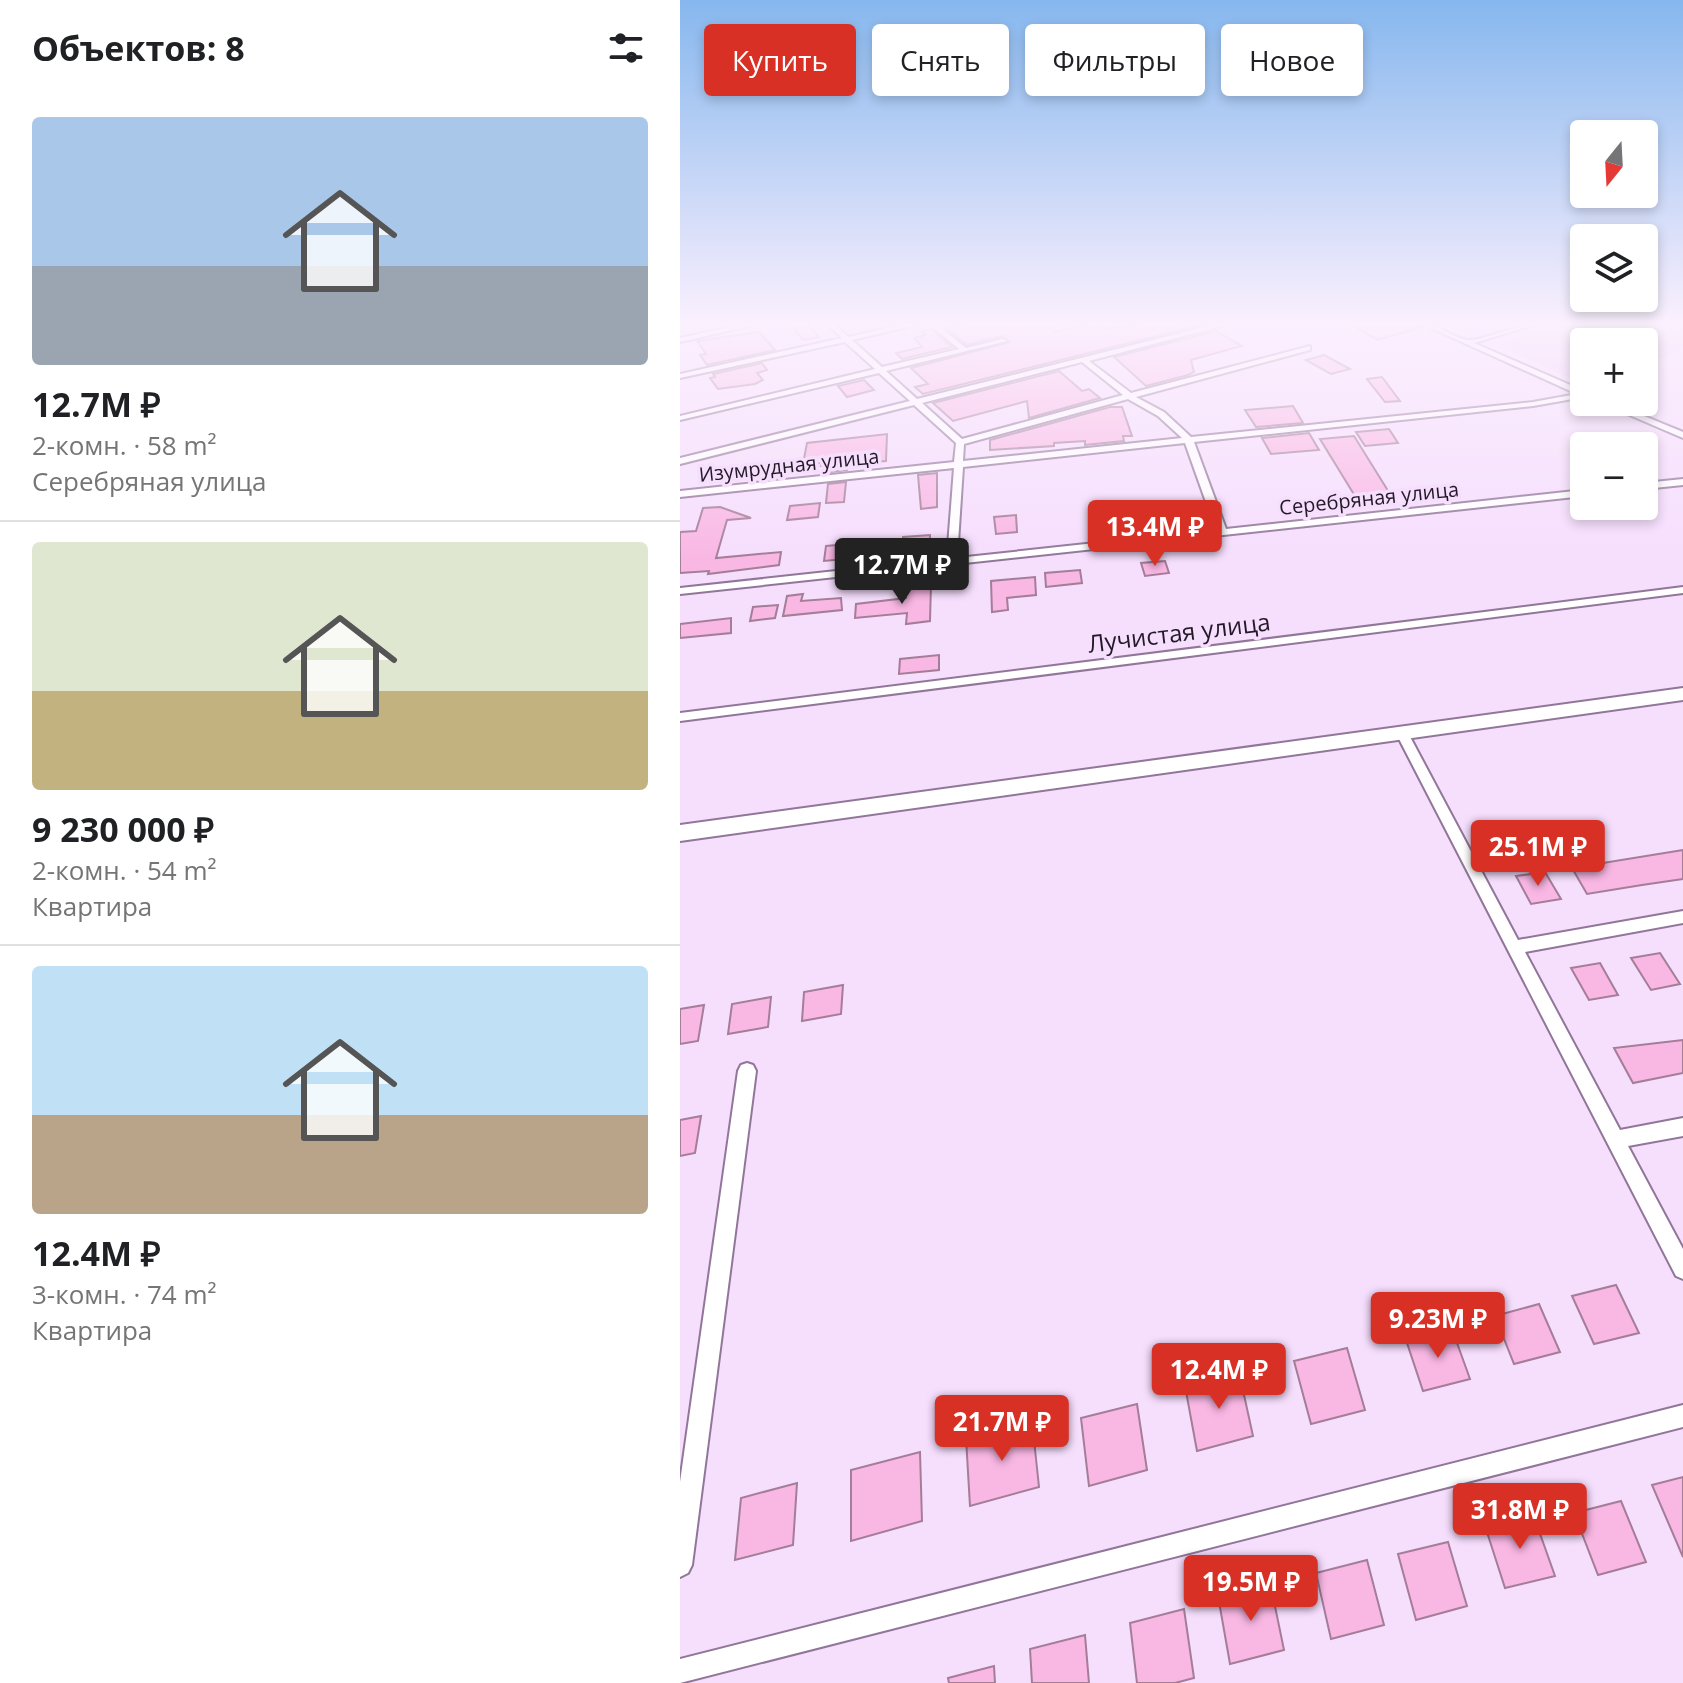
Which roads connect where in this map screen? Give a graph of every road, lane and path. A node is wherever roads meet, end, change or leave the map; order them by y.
1 (750, 402) edge
2 (918, 402) joint
3 (1109, 402) edge
4 (1139, 402) edge
5 (1547, 402) edge
6 (1637, 416) edge
7 (680, 418) edge
8 (1683, 435) edge
9 (1188, 439) junction
10 (960, 442) junction
11 (680, 461) edge
12 (961, 465) junction
13 (1683, 482) edge
14 (1658, 485) edge
15 (680, 494) edge
16 (1570, 495) edge
17 (1222, 532) junction
18 (952, 562) junction
19 (1683, 590) edge
20 (680, 591) edge
21 (1683, 694) edge
22 (680, 717) edge
23 (1402, 733) junction
24 (680, 833) edge
25 (1683, 917) edge
26 (1514, 947) junction
27 (747, 1071) dead end
28 (1683, 1127) edge
29 (1616, 1140) junction
30 (1683, 1269) edge
31 (1683, 1416) edge
32 (680, 1565) edge
33 (680, 1672) edge

1 - 7 street
2 - 10 street
2 - 11 street
3 - 10 street
4 - 9 street
5 - 9 street, Изумрудная улица
6 - 8 street
9 - 12 street, Изумрудная улица
9 - 17 street
10 - 12 street
12 - 15 street, Изумрудная улица
12 - 18 street
13 - 14 street
16 - 17 street, Серебряная улица
17 - 18 street, Серебряная улица
18 - 20 street, Серебряная улица
19 - 22 street, Лучистая улица
21 - 23 main road
23 - 24 main road
23 - 26 street
25 - 26 street
26 - 29 street
27 - 32 street
28 - 29 street
29 - 30 street
31 - 33 street

